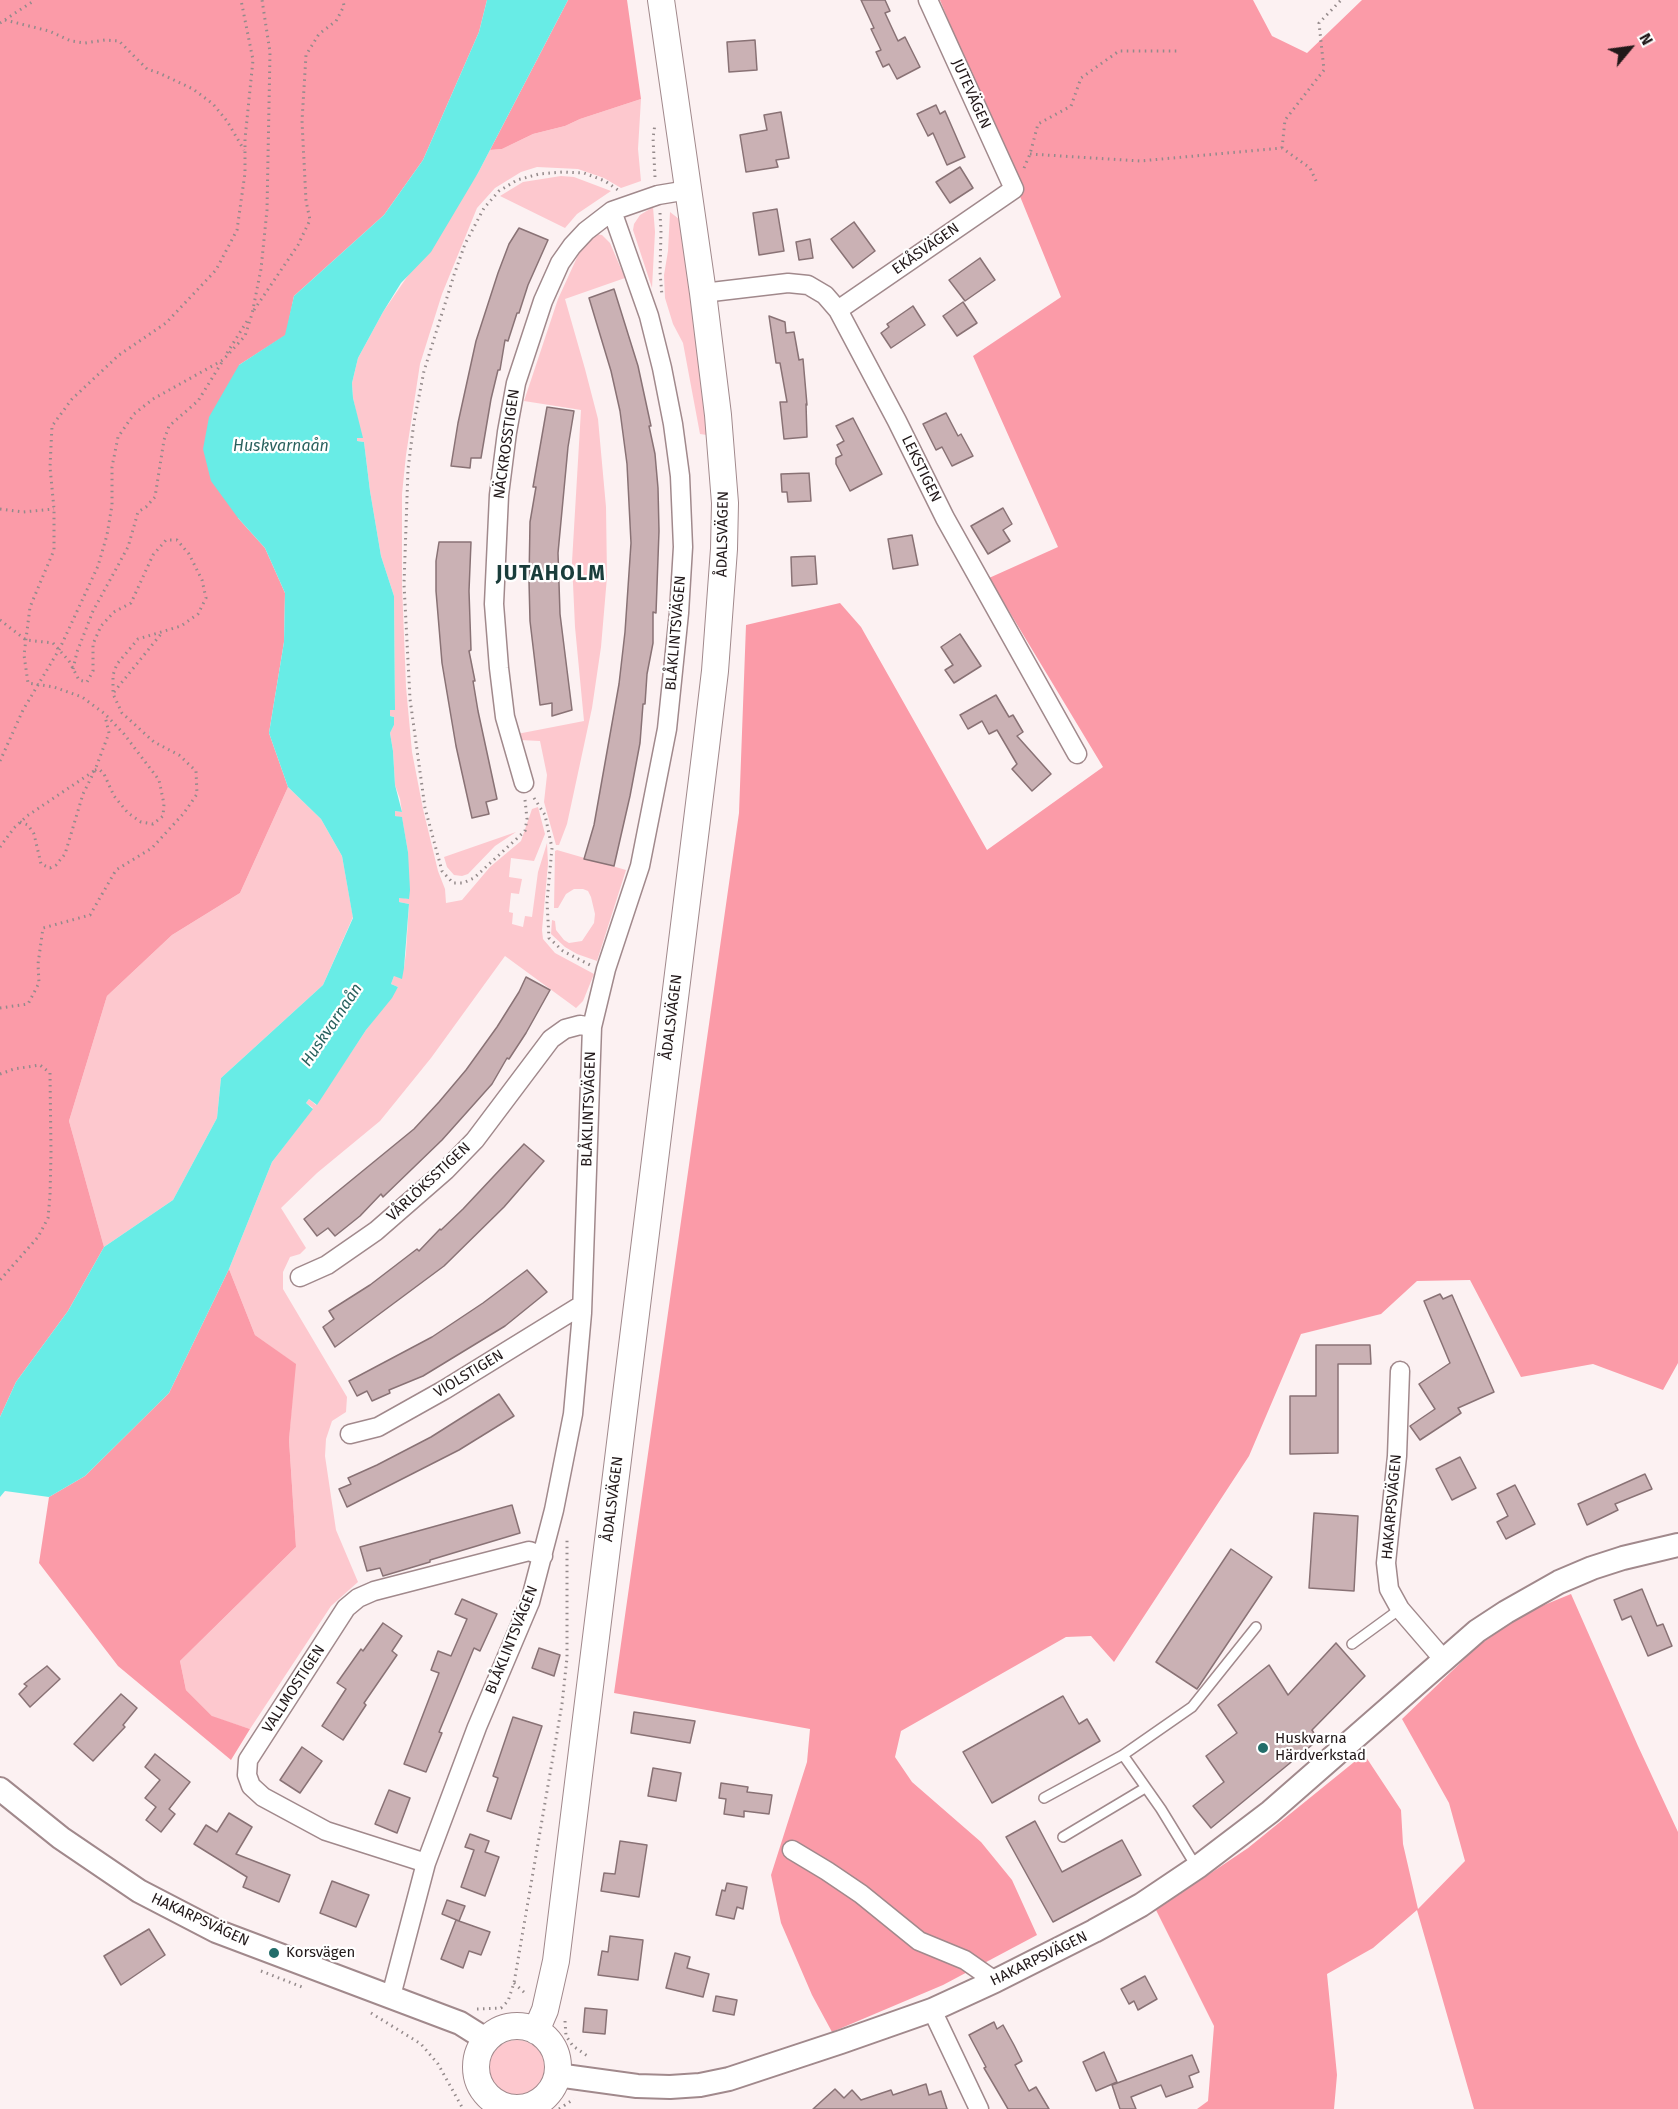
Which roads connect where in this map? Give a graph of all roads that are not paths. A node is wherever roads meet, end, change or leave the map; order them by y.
1 (661, 0) edge
2 (928, 0) edge
3 (1014, 189) joint
4 (688, 190) junction
5 (612, 211) junction
6 (703, 292) junction
7 (838, 310) junction
8 (1077, 754) dead end
9 (524, 783) road end
10 (592, 1027) junction
11 (300, 1277) dead end
12 (582, 1313) junction
13 (1400, 1371) dead end
14 (350, 1434) dead end
15 (1678, 1545) edge
16 (543, 1556) junction
17 (1400, 1609) junction
18 (1256, 1627) dead end
19 (1352, 1644) dead end
20 (1444, 1660) junction
21 (1123, 1755) junction
22 (1145, 1788) junction
23 (0, 1789) edge
24 (1044, 1798) dead end
25 (1063, 1837) dead end
26 (792, 1850) dead end
27 (426, 1863) junction
28 (1199, 1866) junction
29 (995, 1981) junction
30 (391, 1996) junction
31 (932, 2010) junction
32 (540, 2021) junction
33 (487, 2040) junction
34 (557, 2075) junction
35 (516, 2109) edge
36 (979, 2109) edge

1 - 4 main road, ÅDALSVÄGEN
2 - 3 street, JUTEVÄGEN
3 - 7 street, EKÅSVÄGEN
4 - 5 street, NÄCKROSSTIGEN
4 - 6 main road, ÅDALSVÄGEN
5 - 9 street, NÄCKROSSTIGEN
5 - 10 street, BLÅKLINTSVÄGEN
6 - 7 street, LEKSTIGEN
6 - 32 main road, ÅDALSVÄGEN
7 - 8 street, LEKSTIGEN
10 - 11 street, VÅRLÖKSSTIGEN
10 - 12 street, BLÅKLINTSVÄGEN
12 - 14 street, VIOLSTIGEN
12 - 16 street, BLÅKLINTSVÄGEN
13 - 17 street, HAKARPSVÄGEN
15 - 20 street, HAKARPSVÄGEN
16 - 27 street, BLÅKLINTSVÄGEN
16 - 27 street, VALLMOSTIGEN
17 - 19 lane
17 - 20 street, HAKARPSVÄGEN
18 - 21 lane
20 - 28 street, HAKARPSVÄGEN
21 - 22 lane
21 - 24 lane
22 - 25 lane
22 - 28 lane
23 - 30 street, HAKARPSVÄGEN
26 - 29 street
27 - 30 street, BLÅKLINTSVÄGEN
28 - 29 street, HAKARPSVÄGEN
29 - 31 street, HAKARPSVÄGEN
30 - 33 street, HAKARPSVÄGEN
31 - 34 street, HAKARPSVÄGEN
31 - 36 street
32 - 33 main road
32 - 34 main road
33 - 35 main road
34 - 35 main road

